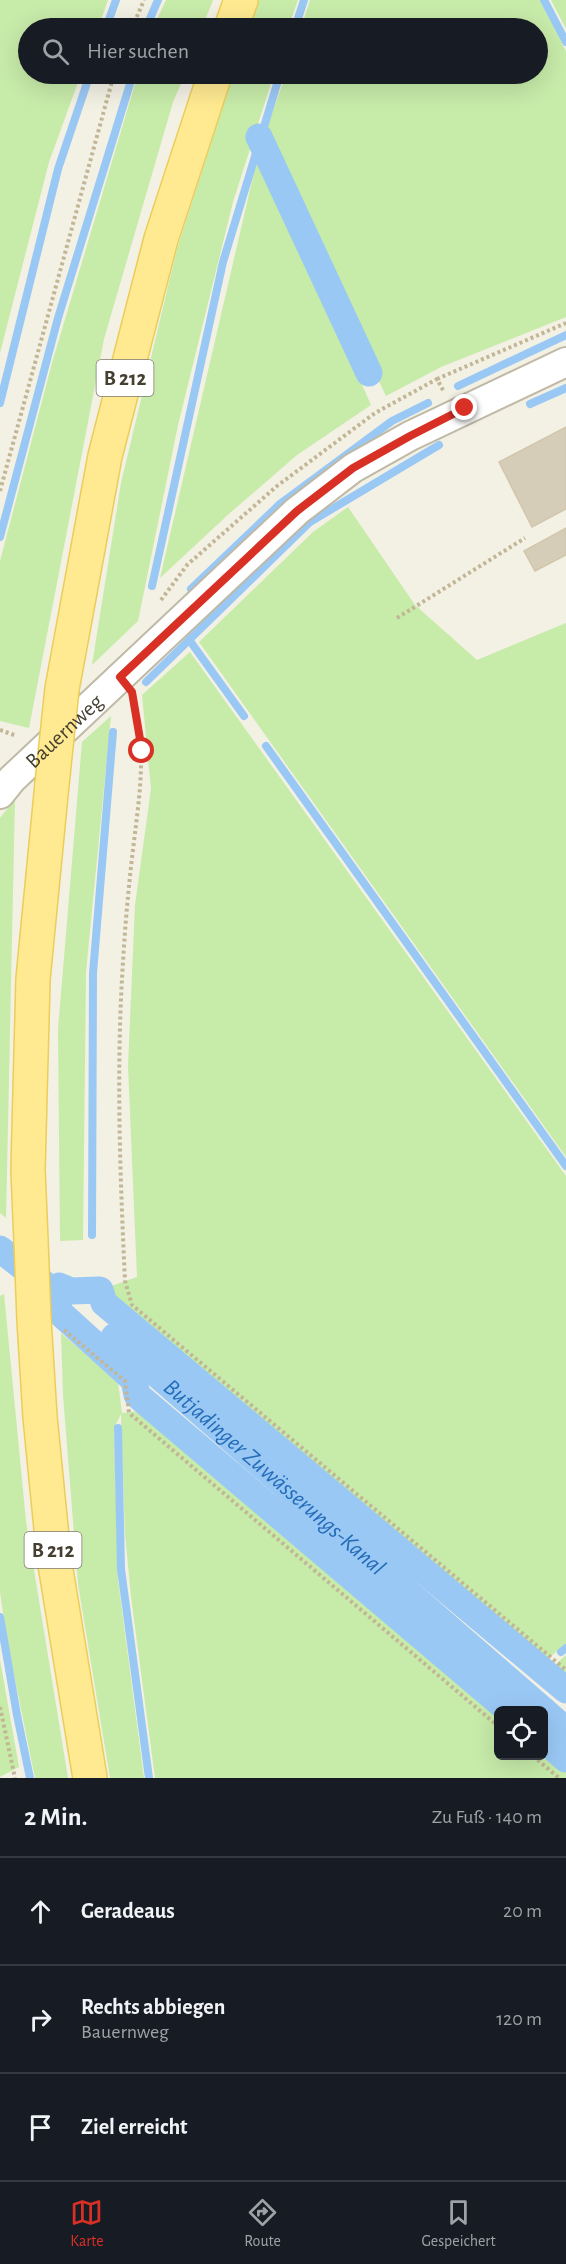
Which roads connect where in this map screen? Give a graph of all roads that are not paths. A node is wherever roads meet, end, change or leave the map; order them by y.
1 (241, 0) edge
2 (235, 18) edge
3 (212, 84) edge
4 (566, 362) edge
5 (0, 794) edge
6 (90, 1778) edge

1 - 2 main road
3 - 6 main road, B 212, bridge
4 - 5 street, Bauernweg

